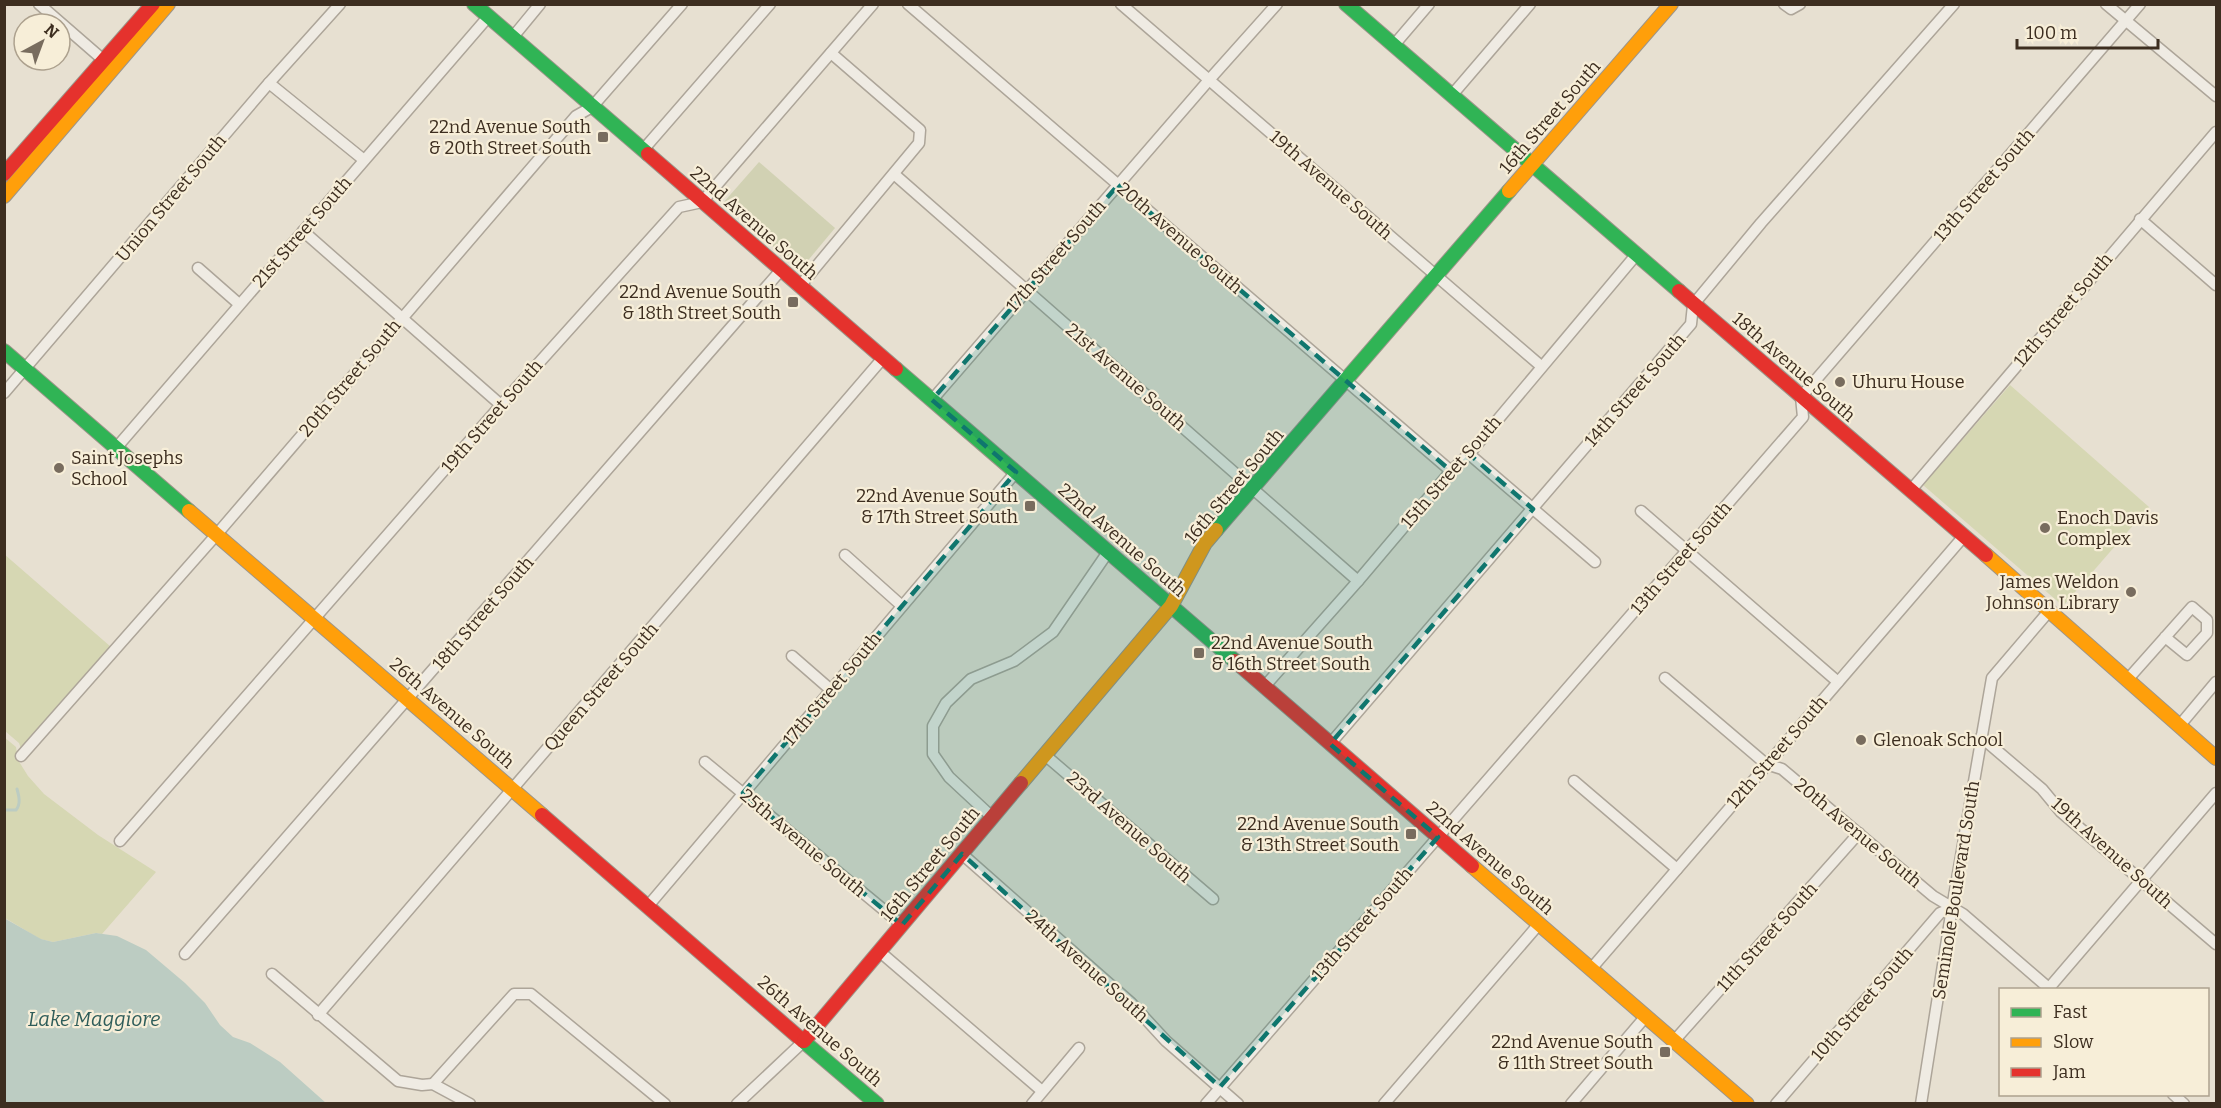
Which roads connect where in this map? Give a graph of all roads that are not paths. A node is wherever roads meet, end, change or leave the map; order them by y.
1 (39, 4) edge
2 (153, 4) edge
3 (168, 4) edge
4 (340, 4) edge
5 (474, 4) edge
6 (540, 4) edge
7 (682, 4) edge
8 (770, 4) edge
9 (873, 4) edge
10 (908, 4) edge
11 (1121, 4) edge
12 (1277, 4) edge
13 (1346, 4) edge
14 (1429, 4) edge
15 (1530, 4) edge
16 (1671, 4) edge
17 (1784, 4) edge
18 (1954, 4) edge
19 (2106, 4) edge
20 (2140, 4) edge
21 (1799, 5) edge
22 (488, 17) junction
23 (2126, 20) junction
24 (512, 38) junction
25 (1394, 45) junction
26 (831, 53) junction
27 (108, 64) junction
28 (1209, 80) junction
29 (269, 83) junction
30 (1452, 95) junction
31 (2217, 96) edge
32 (592, 107) junction
33 (2217, 132) edge
34 (643, 150) junction
35 (364, 160) junction
36 (1533, 165) junction
37 (9, 172) edge
38 (894, 174) junction
39 (1118, 185) junction
40 (4, 196) edge
41 (702, 201) junction
42 (2140, 219) junction
43 (303, 231) junction
44 (1636, 255) junction
45 (198, 268) dead end
46 (781, 270) junction
47 (1437, 277) junction
48 (2217, 285) edge
49 (800, 286) junction
50 (1027, 290) junction
51 (239, 304) junction
52 (1693, 305) junction
53 (401, 318) junction
54 (4, 351) edge
55 (883, 358) junction
56 (1541, 366) junction
57 (25, 369) junction
58 (1346, 382) junction
59 (4, 393) edge
60 (1801, 397) junction
61 (932, 400) junction
62 (501, 405) junction
63 (117, 447) junction
64 (1469, 454) junction
65 (1451, 471) junction
66 (1016, 472) junction
67 (1254, 488) junction
68 (1911, 490) junction
69 (1533, 509) junction
70 (1641, 510) dead end
71 (217, 534) junction
72 (1964, 536) junction
73 (1688, 551) junction
74 (1108, 552) junction
75 (845, 555) dead end
76 (1595, 562) dead end
77 (1358, 581) junction
78 (903, 606) junction
79 (1170, 606) junction
80 (2050, 610) junction
81 (315, 619) junction
82 (2165, 637) dead end
83 (792, 656) dead end
84 (1665, 678) dead end
85 (2128, 679) junction
86 (1838, 682) junction
87 (2217, 682) edge
88 (1264, 687) junction
89 (831, 690) junction
90 (408, 699) junction
91 (2180, 725) junction
92 (1981, 737) junction
93 (1330, 744) junction
94 (1045, 755) junction
95 (21, 756) dead end
96 (2217, 758) edge
97 (705, 762) dead end
98 (1766, 764) junction
99 (1574, 781) dead end
100 (513, 790) junction
101 (743, 793) junction
102 (2217, 793) edge
103 (992, 817) junction
104 (1859, 833) junction
105 (1438, 837) junction
106 (120, 841) dead end
107 (962, 854) junction
108 (1677, 869) junction
109 (2142, 880) junction
110 (1213, 899) dead end
111 (648, 906) junction
112 (1952, 908) junction
113 (1539, 924) junction
114 (902, 925) junction
115 (2217, 944) edge
116 (879, 951) junction
117 (184, 954) dead end
118 (1591, 969) junction
119 (272, 974) dead end
120 (2049, 988) edge
121 (2051, 988) edge
122 (318, 1015) junction
123 (1646, 1016) junction
124 (804, 1041) junction
125 (1674, 1041) junction
126 (1079, 1048) dead end
127 (433, 1084) junction
128 (1220, 1087) junction
129 (1042, 1092) junction
130 (470, 1104) edge
131 (665, 1104) edge
132 (737, 1104) edge
133 (876, 1104) edge
134 (1032, 1104) edge
135 (1206, 1104) edge
136 (1239, 1104) edge
137 (1384, 1104) edge
138 (1571, 1104) edge
139 (1747, 1104) edge
140 (1776, 1104) edge
141 (1921, 1104) edge

1 - 27 street
2 - 27 street
3 - 27 street
4 - 29 street, Union Street South
5 - 22 street, 22nd Avenue South
6 - 24 street
7 - 32 street, 20th Street South
8 - 34 street
9 - 26 street, 19th Street South
10 - 39 street, 20th Avenue South
11 - 28 street, 19th Avenue South
12 - 28 street, 17th Street South
13 - 25 street, 18th Avenue South
14 - 25 street
15 - 30 street
16 - 36 street, 16th Street South
17 - 21 street
18 - 52 street, 14th Street South
19 - 23 street
20 - 23 street, 13th Street South
22 - 24 street, 22nd Avenue South
22 - 35 street, 21st Street South
23 - 31 street
23 - 60 street, 13th Street South
24 - 32 street, 22nd Avenue South
25 - 30 street, 18th Avenue South
26 - 38 street
26 - 41 street, 19th Street South
27 - 37 street
28 - 39 street, 17th Street South
28 - 47 street, 19th Avenue South
29 - 35 street
29 - 57 street, Union Street South
30 - 36 street, 18th Avenue South
32 - 34 street, 22nd Avenue South
32 - 53 street, 20th Street South
33 - 42 street, 12th Street South
34 - 41 street, 22nd Avenue South
35 - 43 street, 21st Street South
36 - 44 street, 18th Avenue South
36 - 47 street, 16th Street South
37 - 40 street
38 - 49 street
38 - 50 street, 21st Avenue South
39 - 50 street, 17th Street South
39 - 58 street, 20th Avenue South
41 - 46 street, 22nd Avenue South
41 - 62 street, 19th Street South
42 - 48 street
42 - 68 street, 12th Street South
43 - 51 street, 21st Street South
43 - 53 street
44 - 52 street, 18th Avenue South
44 - 56 street, 15th Street South
45 - 51 street
46 - 49 street, 22nd Avenue South
46 - 90 street, 18th Street South
47 - 56 street, 19th Avenue South
47 - 58 street, 16th Street South
49 - 55 street, 22nd Avenue South
50 - 61 street, 17th Street South
50 - 67 street, 21st Avenue South
51 - 63 street, 21st Street South
52 - 60 street, 18th Avenue South
52 - 69 street, 14th Street South
53 - 62 street
53 - 71 street, 20th Street South
54 - 57 street, 26th Avenue South
55 - 61 street, 22nd Avenue South
55 - 100 street, Queen Street South
56 - 64 street, 15th Street South
57 - 59 street, Union Street South
57 - 63 street, 26th Avenue South
58 - 65 street, 20th Avenue South
58 - 67 street, 16th Street South
60 - 68 street, 18th Avenue South
60 - 73 street, 13th Street South
61 - 66 street, 22nd Avenue South
62 - 81 street, 19th Street South
63 - 71 street, 26th Avenue South
64 - 65 street, 15th Street South
64 - 69 street
65 - 77 street, 15th Street South
66 - 74 street, 22nd Avenue South
66 - 78 street, 17th Street South
67 - 77 street, 21st Avenue South
67 - 79 street, 16th Street South
68 - 72 street, 18th Avenue South
69 - 76 street
69 - 93 street, 14th Street South
70 - 73 street
71 - 81 street, 26th Avenue South
71 - 95 street, 20th Street South
72 - 80 street, 18th Avenue South
72 - 86 street, 12th Street South
73 - 86 street
73 - 105 street, 13th Street South
74 - 79 street, 22nd Avenue South
74 - 103 street
75 - 78 street
77 - 88 street, 15th Street South
78 - 89 street, 17th Street South
79 - 88 street, 22nd Avenue South
79 - 94 street, 16th Street South
80 - 85 street, 18th Avenue South
80 - 92 street, Seminole Boulevard South
81 - 90 street, 26th Avenue South
81 - 106 street, 19th Street South
82 - 85 street
83 - 89 street
84 - 98 street, 20th Avenue South
85 - 91 street, 18th Avenue South
86 - 98 street, 12th Street South
87 - 91 street
88 - 93 street, 22nd Avenue South
89 - 101 street, 17th Street South
90 - 100 street, 26th Avenue South
90 - 117 street, 18th Street South
91 - 96 street, 18th Avenue South
92 - 109 street, 19th Avenue South
92 - 112 street, Seminole Boulevard South
93 - 105 street, 22nd Avenue South
94 - 103 street, 16th Street South
94 - 110 street, 23rd Avenue South
97 - 101 street, 25th Avenue South
98 - 104 street, 20th Avenue South
98 - 108 street, 12th Street South
99 - 108 street
100 - 111 street, 26th Avenue South
100 - 122 street, Queen Street South
101 - 111 street, 17th Street South
101 - 114 street, 25th Avenue South
102 - 109 street
103 - 107 street, 16th Street South
104 - 112 street, 20th Avenue South
104 - 125 street, 11th Street South
105 - 113 street, 22nd Avenue South
105 - 128 street, 13th Street South
107 - 114 street, 16th Street South
107 - 128 street, 24th Avenue South
108 - 118 street, 12th Street South
109 - 115 street, 19th Avenue South
109 - 121 street
111 - 124 street, 26th Avenue South
112 - 120 street, 20th Avenue South
112 - 140 street, 10th Street South
112 - 141 street, Seminole Boulevard South
113 - 118 street, 22nd Avenue South
113 - 137 street
114 - 116 street, 16th Street South
116 - 124 street, 16th Street South
116 - 129 street
118 - 123 street, 22nd Avenue South
119 - 122 street
122 - 127 street
123 - 125 street, 22nd Avenue South
123 - 138 street
124 - 132 street, 16th Street South
124 - 133 street, 26th Avenue South
125 - 139 street, 22nd Avenue South
126 - 129 street
127 - 130 street
127 - 131 street
128 - 135 street, 13th Street South
128 - 136 street, 24th Avenue South
129 - 134 street

